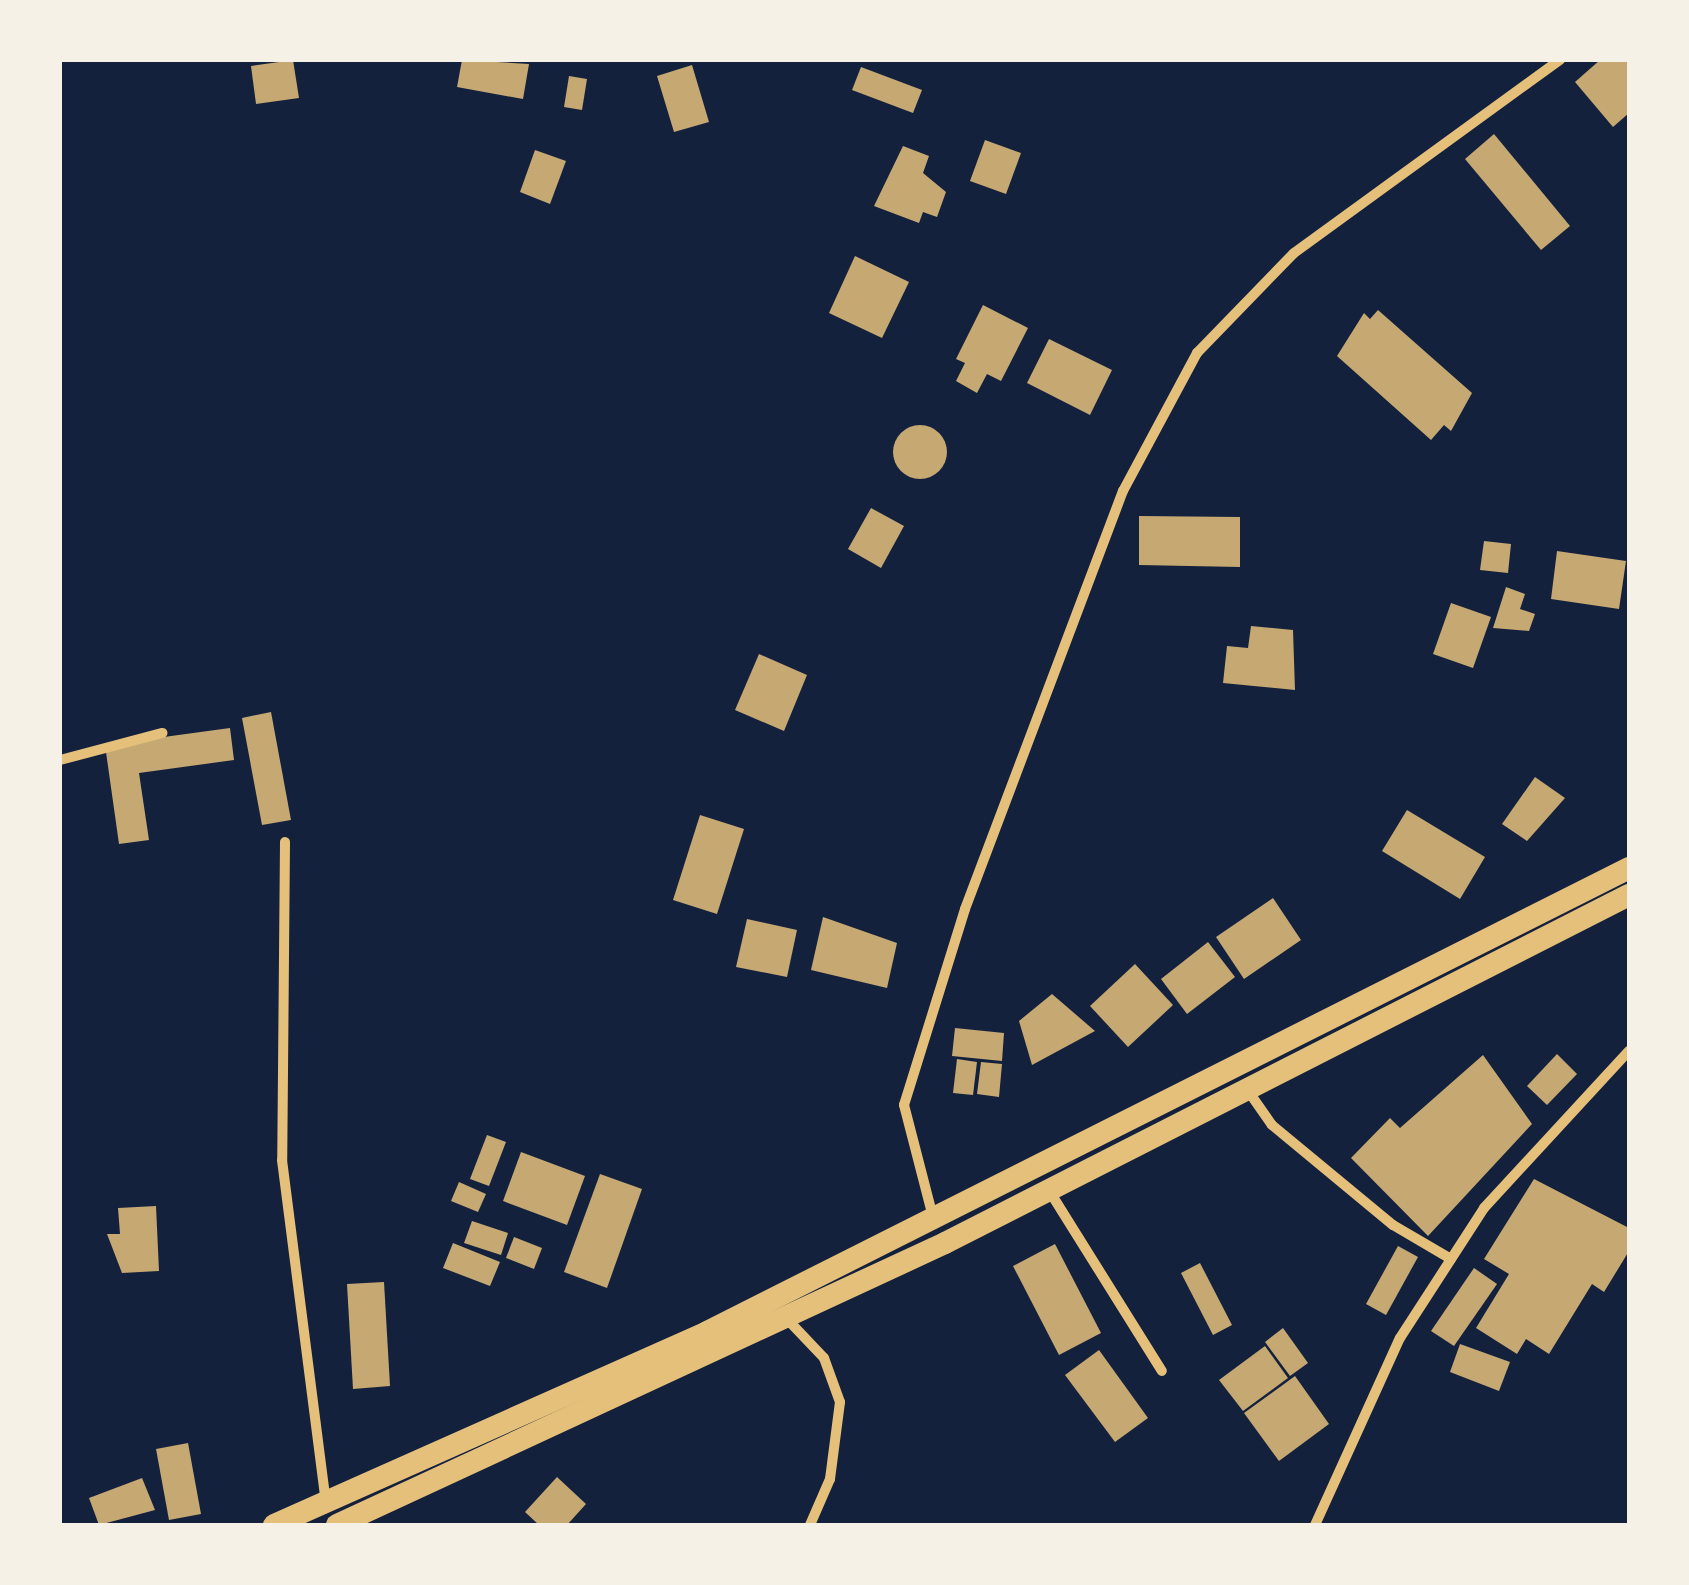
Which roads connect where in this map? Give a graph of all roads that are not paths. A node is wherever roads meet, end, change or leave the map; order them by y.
1 (1560, 60) edge
2 (162, 732) dead end
3 (60, 760) edge
4 (285, 842) dead end
5 (1629, 868) edge
6 (1629, 894) edge
7 (1629, 1051) edge
8 (1246, 1088) junction
9 (1049, 1191) junction
10 (933, 1218) junction
11 (1451, 1259) junction
12 (787, 1319) junction
13 (1162, 1371) dead end
14 (326, 1503) junction
15 (274, 1525) edge
16 (337, 1525) edge
17 (810, 1525) edge
18 (1316, 1525) edge

1 - 10 street
2 - 3 street
4 - 14 street
5 - 10 highway
6 - 8 highway
7 - 11 street
8 - 9 highway
8 - 11 street
9 - 12 highway
9 - 13 street
10 - 14 highway
11 - 18 street
12 - 16 highway
12 - 17 street
14 - 15 highway

